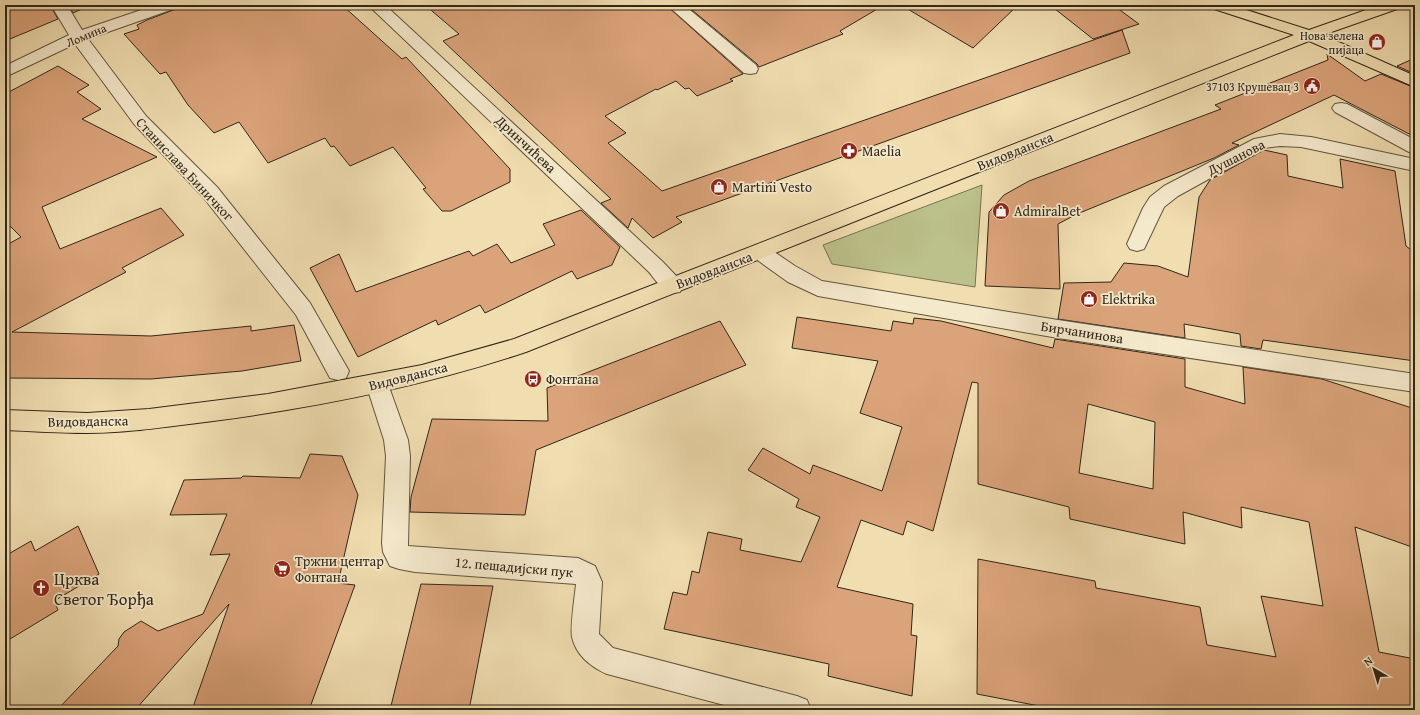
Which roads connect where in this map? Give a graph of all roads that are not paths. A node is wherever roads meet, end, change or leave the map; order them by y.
1 (59, 5) edge
2 (171, 5) edge
3 (376, 5) edge
4 (675, 5) edge
5 (1216, 5) edge
6 (1394, 5) edge
7 (1309, 35) junction
8 (78, 37) junction
9 (750, 69) dead end
10 (5, 72) edge
11 (1415, 82) edge
12 (1341, 108) dead end
13 (1415, 148) edge
14 (1415, 165) edge
15 (1137, 244) dead end
16 (760, 252) junction
17 (673, 286) junction
18 (338, 371) dead end
19 (1415, 383) edge
20 (378, 384) junction
21 (5, 420) edge
22 (797, 710) edge

1 - 8 street, Станислава Биничког
2 - 8 street, Ломина
3 - 17 street, Дринчићева
4 - 9 street
5 - 7 main road
6 - 7 main road, Видовданска
7 - 11 main road
7 - 16 main road, Видовданска
8 - 10 street, Ломина
8 - 18 street, Станислава Биничког
12 - 13 street
14 - 15 street, Душанова
16 - 17 main road, Видовданска
16 - 19 street, Бирчанинова
17 - 20 main road, Видовданска
20 - 21 main road, Видовданска
20 - 22 street, 12. пешадијски пук

